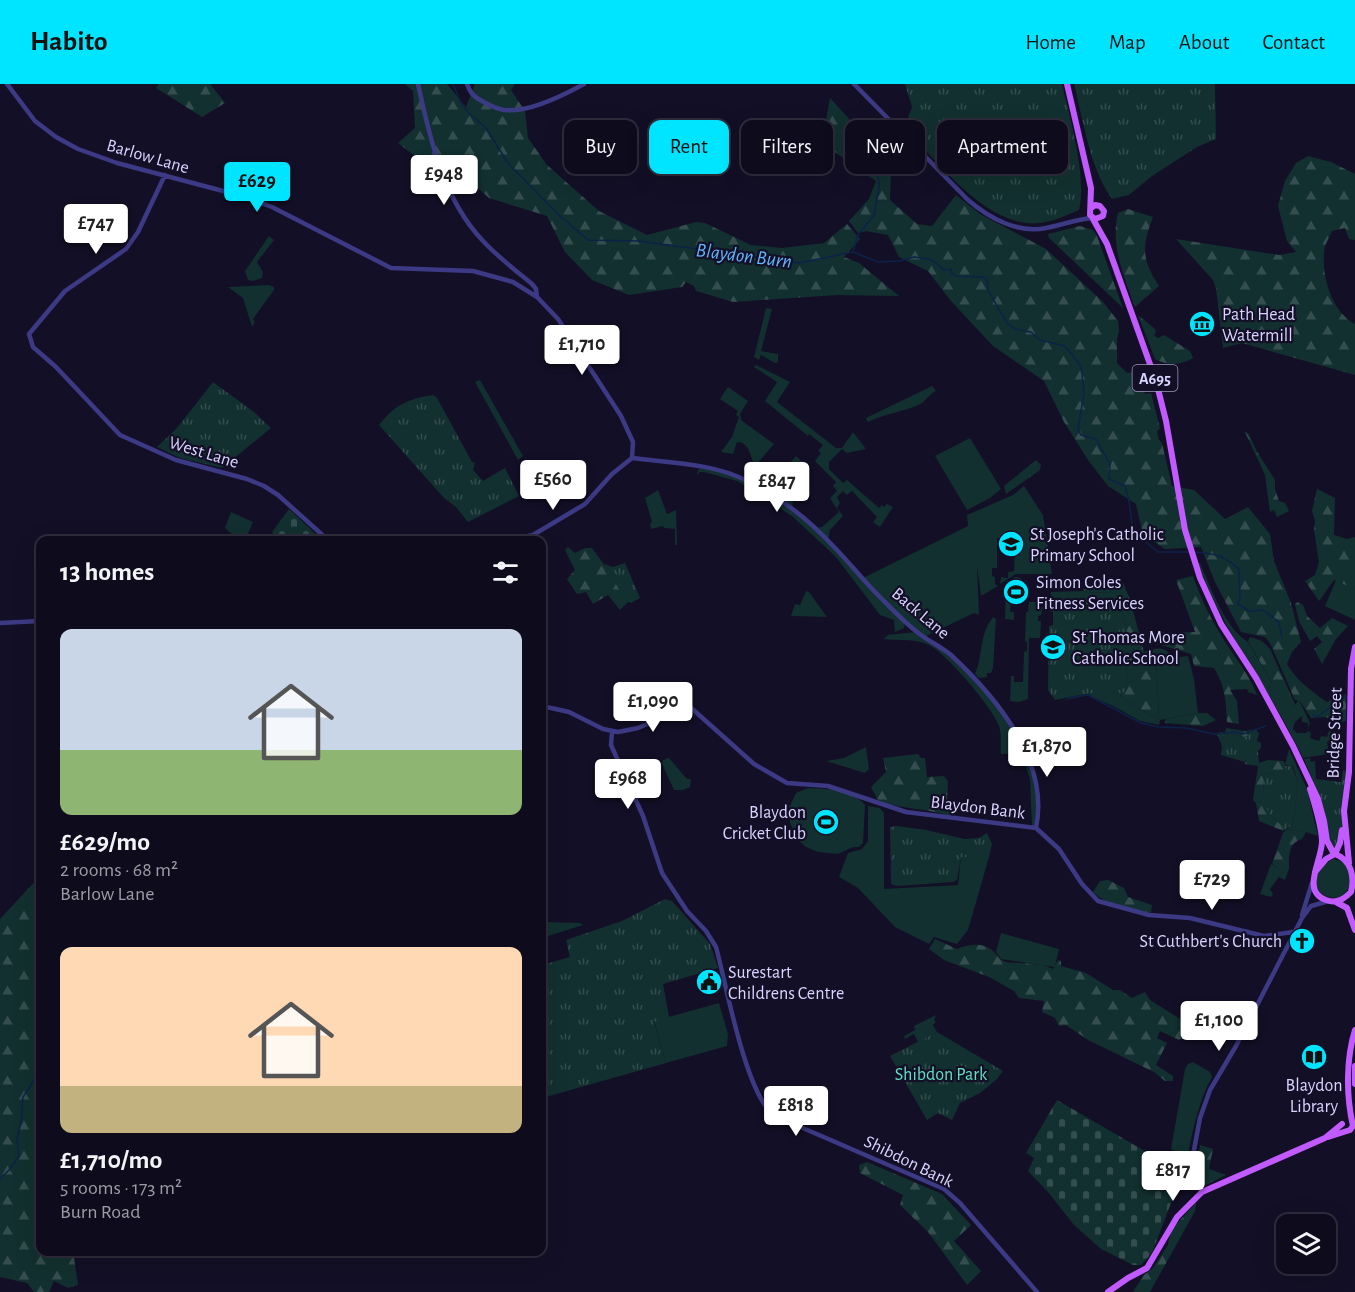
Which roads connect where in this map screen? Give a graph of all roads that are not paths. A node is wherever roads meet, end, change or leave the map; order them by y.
1 (7, 84) edge
2 (418, 84) edge
3 (468, 84) edge
4 (584, 84) edge
5 (854, 84) edge
6 (1067, 84) edge
7 (165, 175) junction
8 (1091, 188) junction
9 (1100, 205) junction
10 (1090, 209) junction
11 (1103, 216) junction
12 (1079, 219) junction
13 (1093, 219) junction
14 (1107, 244) junction
15 (537, 297) junction
16 (632, 458) junction
17 (324, 536) edge
18 (528, 536) edge
19 (36, 621) edge
20 (0, 623) edge
21 (1354, 651) edge
22 (546, 707) edge
23 (612, 732) junction
24 (1307, 776) junction
25 (1344, 820) junction
26 (1036, 828) junction
27 (1335, 854) junction
28 (1349, 864) junction
29 (1315, 872) junction
30 (1352, 874) junction
31 (1313, 881) junction
32 (1355, 882) edge
33 (1333, 902) junction
34 (1302, 918) junction
35 (1355, 930) edge
36 (1293, 932) junction
37 (1355, 1031) edge
38 (1355, 1066) edge
39 (1355, 1084) edge
40 (1350, 1105) junction
41 (1343, 1123) junction
42 (1352, 1126) edge
43 (1324, 1138) junction
44 (1202, 1192) junction
45 (1037, 1292) edge
46 (1108, 1292) edge

1 - 7 street, Barlow Lane
2 - 15 street
3 - 4 street
5 - 12 street
6 - 8 main road, A695
7 - 15 street, Barlow Lane
7 - 17 street, West Lane
8 - 9 main road, A695
8 - 10 main road, A695
9 - 10 main road
9 - 11 main road, A695
10 - 12 street
10 - 13 main road, A695
11 - 13 main road
11 - 14 main road, A695
12 - 13 street
13 - 14 main road, A695
14 - 24 main road, A695
15 - 16 street
16 - 18 street
16 - 26 street, Back Lane
19 - 20 street
21 - 25 main road, Bridge Street
22 - 23 street
23 - 26 street, Blaydon Bank
23 - 45 street, Shibdon Bank
24 - 27 main road, A695
24 - 29 main road, A695
25 - 27 main road, Bridge Street
25 - 28 main road, Bridge Street
26 - 36 street, Blaydon Bank
27 - 28 main road
27 - 29 main road
28 - 30 main road
29 - 31 main road
30 - 32 main road
30 - 33 main road
31 - 33 main road
31 - 34 street
33 - 34 street
33 - 35 main road
34 - 36 street
36 - 44 street
37 - 40 main road
38 - 39 main road
40 - 41 main road
40 - 42 main road
41 - 42 main road
41 - 43 main road
42 - 43 main road
43 - 44 main road
44 - 46 main road

